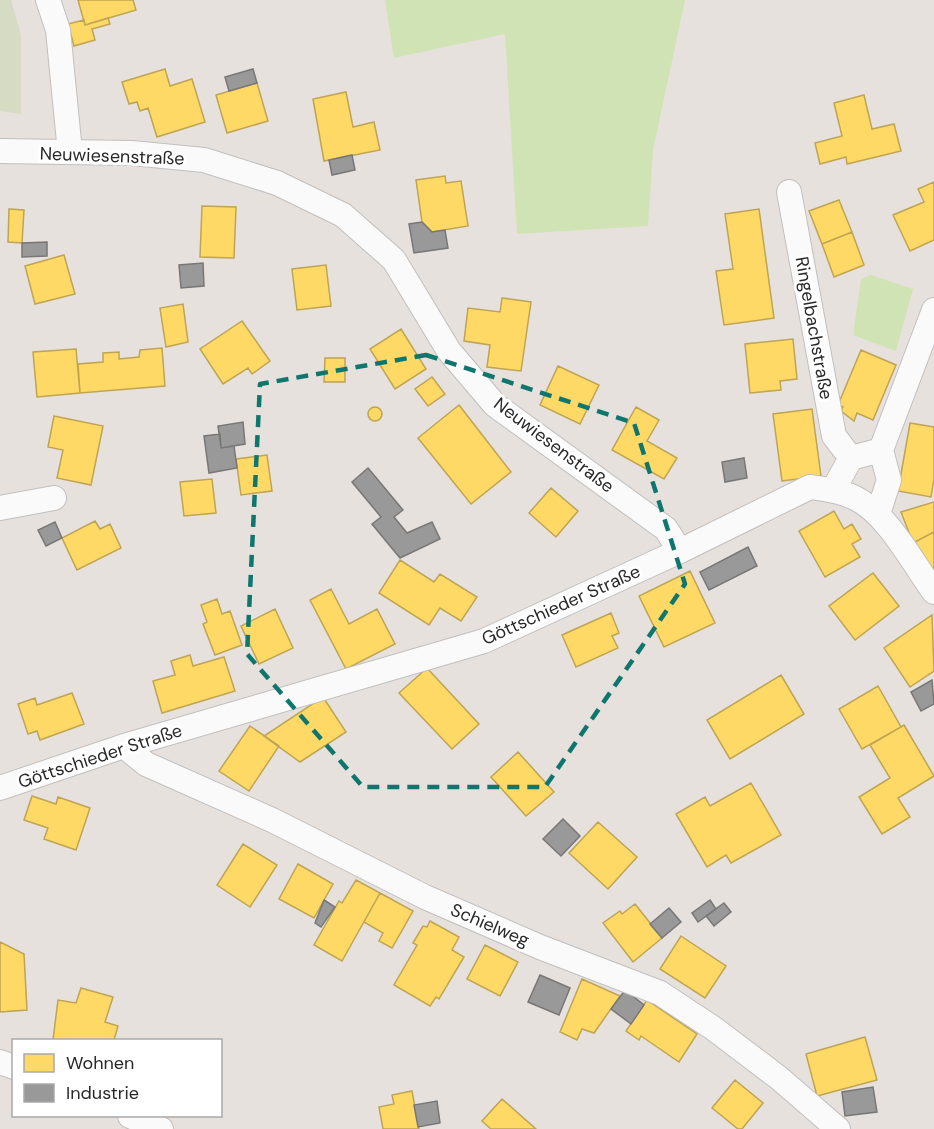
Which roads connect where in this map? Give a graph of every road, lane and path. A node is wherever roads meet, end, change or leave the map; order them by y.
1 (48, 0) edge
2 (0, 151) edge
3 (70, 152) junction
4 (789, 192) dead end
5 (934, 310) edge
6 (881, 450) junction
7 (851, 458) junction
8 (833, 490) junction
9 (54, 498) dead end
10 (0, 508) edge
11 (878, 514) junction
12 (680, 551) junction
13 (934, 592) edge
14 (124, 746) junction
15 (0, 788) edge
16 (132, 1117) edge
17 (160, 1129) edge
18 (838, 1129) edge

1 - 3 street
2 - 3 street, Neuwiesenstraße
3 - 12 street, Neuwiesenstraße
4 - 7 street, Ringelbachstraße
5 - 6 street
6 - 7 street
6 - 11 street
7 - 8 street
8 - 11 street, Göttschieder Straße
8 - 12 street, Göttschieder Straße
9 - 10 street
11 - 13 street, Göttschieder Straße
12 - 14 street, Göttschieder Straße
14 - 15 street, Göttschieder Straße
14 - 18 street, Schielweg
16 - 17 street

